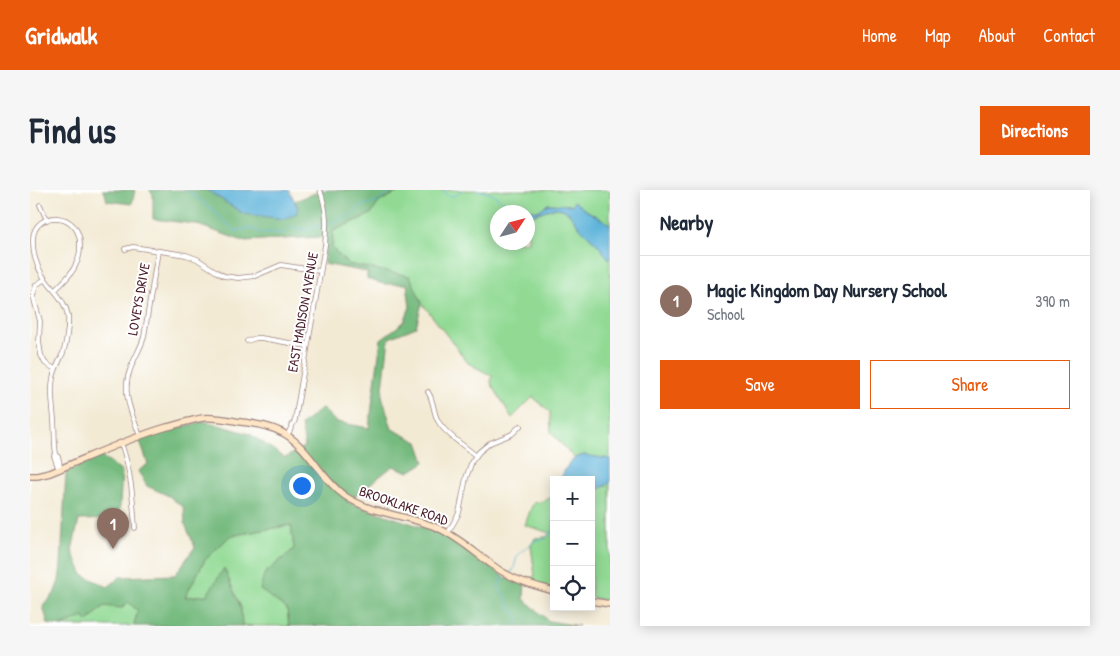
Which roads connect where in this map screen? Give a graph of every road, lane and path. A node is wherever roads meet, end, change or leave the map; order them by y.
1 (320, 190) edge
2 (40, 205) dead end
3 (47, 220) junction
4 (125, 249) dead end
5 (158, 251) junction
6 (320, 271) junction
7 (45, 279) junction
8 (54, 290) junction
9 (247, 341) dead end
10 (307, 346) junction
11 (56, 369) junction
12 (428, 392) dead end
13 (520, 426) dead end
14 (140, 436) junction
15 (287, 436) junction
16 (122, 443) junction
17 (476, 456) junction
18 (59, 470) junction
19 (30, 476) edge
20 (135, 528) dead end
21 (448, 533) junction
22 (550, 591) edge
23 (595, 602) edge
24 (610, 604) edge

1 - 6 street, EAST MADISON AVENUE
2 - 3 street
3 - 7 street
3 - 8 street
4 - 5 street
5 - 6 street
5 - 14 street, LOVEYS DRIVE
6 - 10 street, EAST MADISON AVENUE
7 - 8 street
7 - 11 street
8 - 11 street
9 - 10 street
10 - 15 street, EAST MADISON AVENUE
11 - 18 street
12 - 17 street
13 - 17 street
14 - 15 street, BROOKLAKE ROAD
14 - 16 street, BROOKLAKE ROAD
15 - 21 street, BROOKLAKE ROAD
16 - 18 street, BROOKLAKE ROAD
16 - 20 street
17 - 21 street
18 - 19 street, BROOKLAKE ROAD
21 - 22 street, BROOKLAKE ROAD
23 - 24 street

